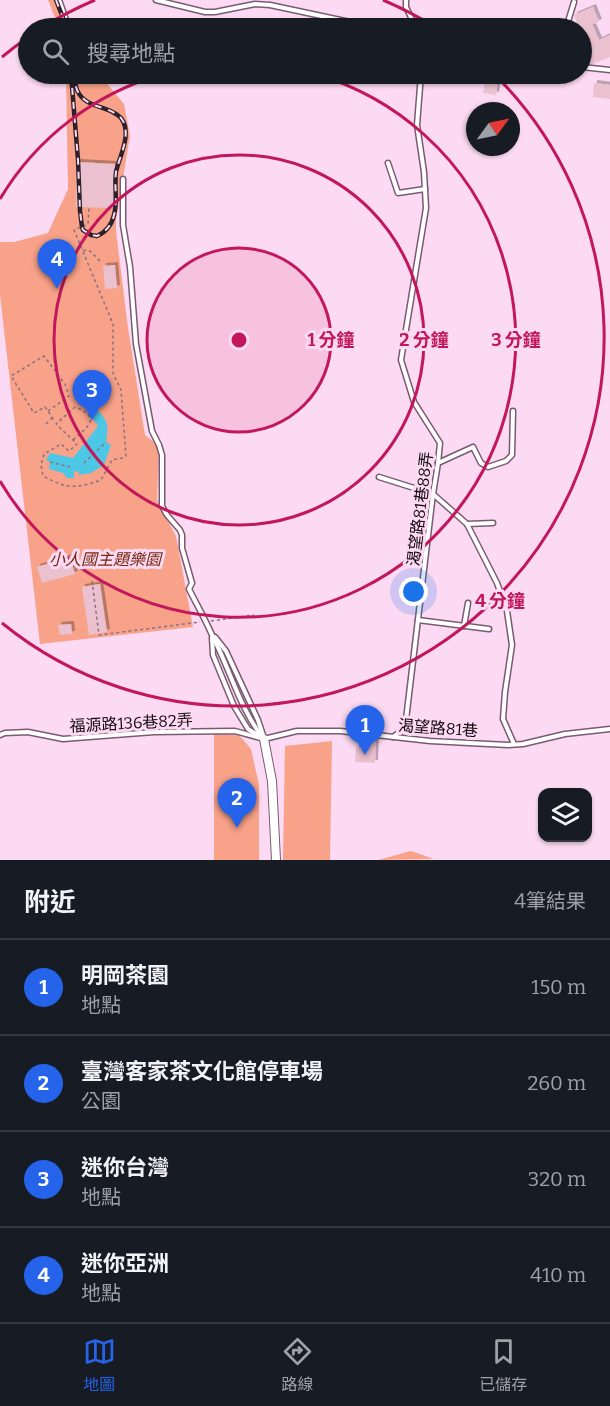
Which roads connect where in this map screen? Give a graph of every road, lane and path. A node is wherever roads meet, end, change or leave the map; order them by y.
1 (59, 0) edge
2 (156, 0) edge
3 (406, 0) edge
4 (574, 2) dead end
5 (65, 18) edge
6 (331, 18) edge
7 (411, 18) edge
8 (569, 18) edge
9 (592, 68) edge
10 (610, 70) edge
11 (420, 84) edge
12 (388, 163) dead end
13 (123, 179) dead end
14 (425, 189) junction
15 (89, 207) dead end
16 (82, 250) junction
17 (101, 262) dead end
18 (48, 411) junction
19 (513, 411) dead end
20 (52, 418) junction
21 (46, 424) dead end
22 (57, 424) junction
23 (73, 440) junction
24 (106, 442) dead end
25 (50, 462) dead end
26 (84, 463) dead end
27 (438, 463) junction
28 (70, 467) dead end
29 (379, 477) dead end
30 (432, 494) junction
31 (493, 523) dead end
32 (467, 524) junction
33 (92, 581) dead end
34 (468, 603) dead end
35 (254, 615) dead end
36 (418, 620) junction
37 (205, 621) junction
38 (464, 626) junction
39 (489, 629) dead end
40 (212, 634) junction
41 (610, 729) edge
42 (0, 735) edge
43 (393, 737) junction
44 (264, 739) junction
45 (514, 744) junction
46 (276, 860) edge

1 - 5 lane
2 - 6 lane
3 - 7 lane
4 - 8 lane
9 - 10 lane
11 - 14 lane, 渴望路81巷88弄
12 - 14 lane
13 - 37 lane
14 - 27 lane, 渴望路81巷88弄
15 - 16 path
16 - 17 path
16 - 23 path
18 - 18 path
18 - 20 path
19 - 27 lane
20 - 21 path
20 - 22 path
22 - 23 path
22 - 23 path
24 - 26 path
25 - 28 path
27 - 30 lane, 渴望路81巷88弄
29 - 30 lane
30 - 32 lane
30 - 36 lane, 渴望路81巷88弄
31 - 32 lane
32 - 45 lane
33 - 37 path
34 - 38 lane
35 - 37 path
36 - 38 lane
36 - 43 lane, 渴望路81巷88弄
37 - 40 lane
38 - 39 lane
40 - 44 lane
40 - 44 lane
41 - 45 lane, 渴望路81巷
42 - 44 lane, 福源路136巷82弄
43 - 44 lane, 渴望路81巷
43 - 45 lane, 渴望路81巷
44 - 46 street

